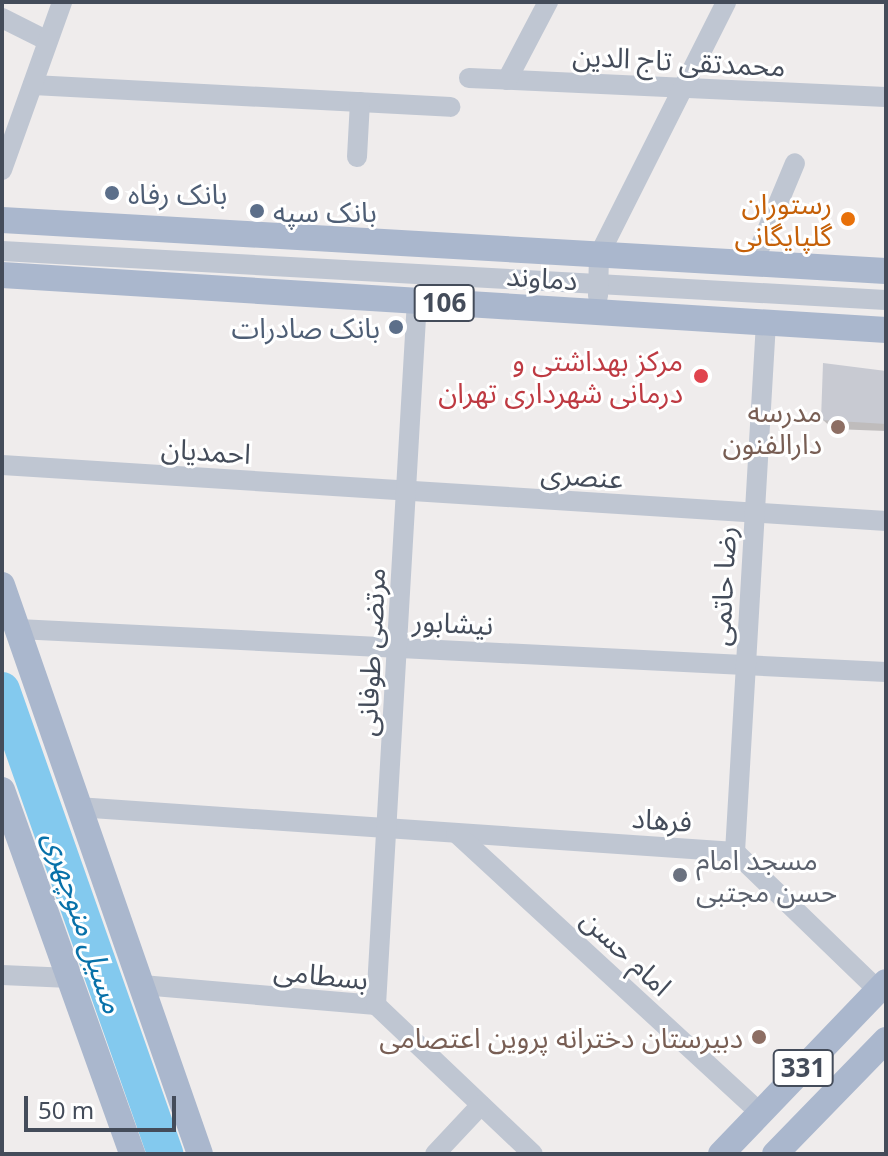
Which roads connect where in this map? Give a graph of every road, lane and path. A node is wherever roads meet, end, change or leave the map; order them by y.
1 (62, 2) edge
2 (548, 2) edge
3 (726, 2) edge
4 (2, 18) edge
5 (48, 41) junction
6 (469, 78) dead end
7 (507, 80) junction
8 (33, 85) junction
9 (683, 88) junction
10 (886, 97) edge
11 (360, 102) junction
12 (450, 107) dead end
13 (357, 157) dead end
14 (795, 163) dead end
15 (2, 170) edge
16 (2, 220) edge
17 (2, 251) edge
18 (599, 255) junction
19 (2, 264) edge
20 (753, 264) junction
21 (886, 271) edge
22 (2, 275) edge
23 (886, 300) edge
24 (417, 301) junction
25 (886, 311) edge
26 (597, 312) junction
27 (766, 323) junction
28 (886, 330) edge
29 (2, 465) edge
30 (407, 492) junction
31 (755, 515) junction
32 (886, 521) edge
33 (2, 585) edge
34 (18, 629) junction
35 (398, 648) junction
36 (746, 665) junction
37 (886, 672) edge
38 (4, 799) edge
39 (77, 807) junction
40 (387, 828) junction
41 (456, 833) junction
42 (735, 852) junction
43 (2, 975) edge
44 (70, 978) junction
45 (142, 985) junction
46 (882, 986) edge
47 (376, 1005) junction
48 (886, 1040) edge
49 (481, 1105) junction
50 (760, 1113) junction
51 (132, 1154) edge
52 (200, 1154) edge
53 (435, 1154) edge
54 (533, 1154) edge
55 (721, 1154) edge
56 (775, 1154) edge

1 - 5 street
2 - 7 street
3 - 9 street
4 - 5 street
5 - 8 street
6 - 7 street, محمدتقی تاج الدین
7 - 9 street, محمدتقی تاج الدین
8 - 11 street
8 - 15 street
9 - 10 street, محمدتقی تاج الدین
9 - 18 street
11 - 12 street
11 - 13 street
14 - 20 street
16 - 18 main road, دماوند / 106
17 - 23 street
18 - 20 main road, دماوند / 106
18 - 26 street
19 - 25 street
20 - 21 main road, دماوند / 106
22 - 24 main road, دماوند / 106
24 - 26 main road, دماوند / 106
24 - 30 street, مرتضی طوفانی
26 - 27 main road, دماوند / 106
27 - 28 main road, دماوند / 106
27 - 31 street, رضا حاتمی
29 - 30 street, احمدیان
30 - 31 street, عنصری
30 - 35 street, مرتضی طوفانی
31 - 32 street, عنصری
31 - 36 street, رضا حاتمی
33 - 34 main road
34 - 35 street, نیشابور
34 - 39 main road
35 - 36 street, نیشابور
35 - 40 street, مرتضی طوفانی
36 - 37 street, نیشابور
36 - 42 street, رضا حاتمی
38 - 44 main road
39 - 40 street, فرهاد
39 - 45 main road
40 - 41 street, فرهاد
40 - 47 street, مرتضی طوفانی
41 - 42 street, فرهاد
41 - 50 street, امام حسن
42 - 46 street
43 - 44 street
44 - 51 main road
45 - 47 street, بسطامی
45 - 52 main road
46 - 50 main road, 331
47 - 49 street, بسطامی
48 - 56 main road, 331
49 - 53 street
49 - 54 street, بسطامی
50 - 55 main road, 331

